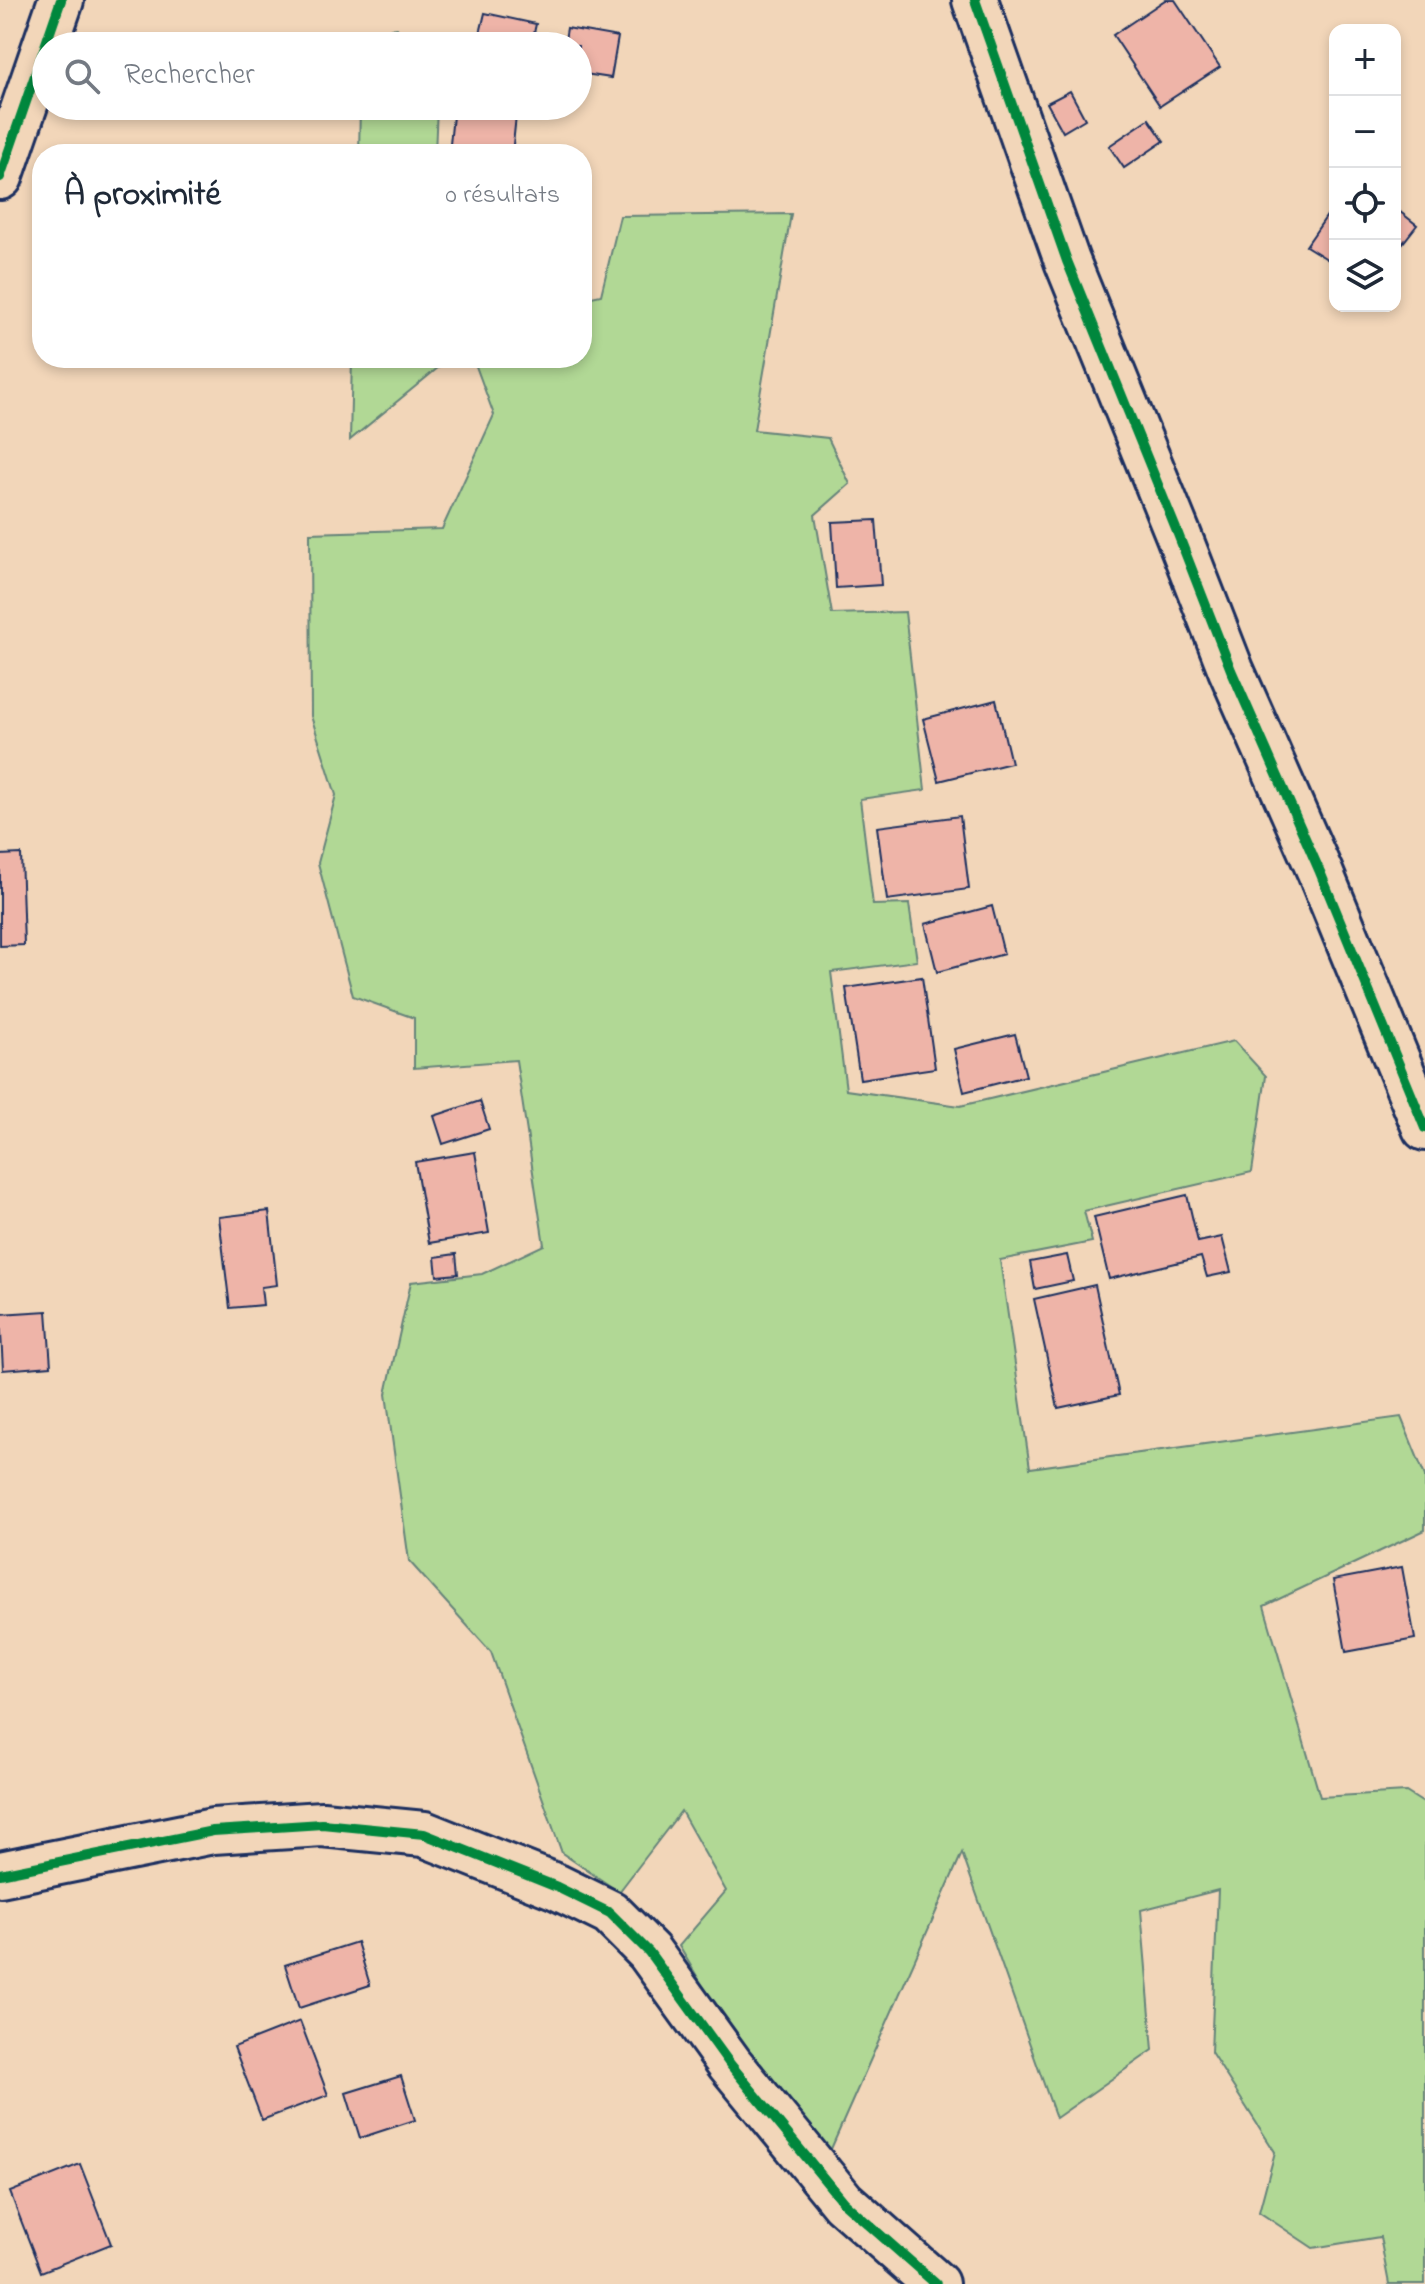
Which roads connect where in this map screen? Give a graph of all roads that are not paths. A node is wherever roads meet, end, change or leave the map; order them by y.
1 (61, 0) edge
2 (975, 0) edge
3 (50, 32) edge
4 (32, 84) edge
5 (0, 177) edge
6 (1425, 1128) edge
7 (0, 1874) edge
8 (936, 2284) edge

1 - 3 street
2 - 6 street
4 - 5 street
7 - 8 street

